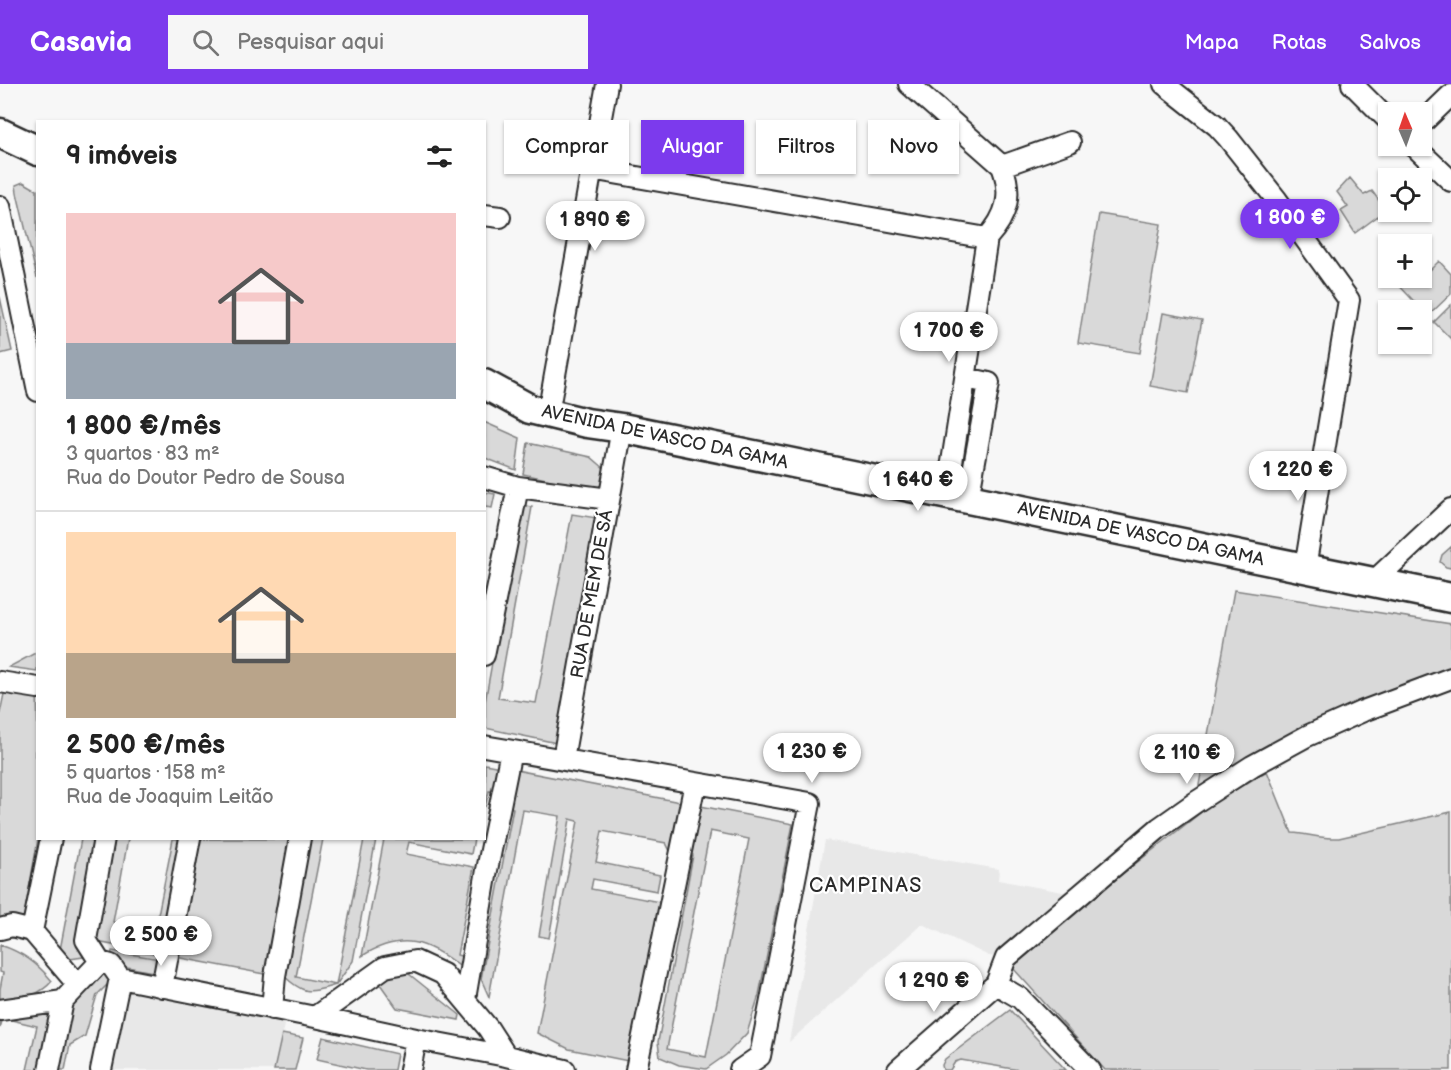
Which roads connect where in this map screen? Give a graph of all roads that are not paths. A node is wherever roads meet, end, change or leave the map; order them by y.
1 (607, 84) edge
2 (909, 84) edge
3 (1164, 84) edge
4 (1352, 84) edge
5 (1451, 95) edge
6 (1378, 110) edge
7 (1432, 113) edge
8 (600, 120) edge
9 (0, 133) edge
10 (1070, 142) dead end
11 (36, 150) edge
12 (1425, 156) edge
13 (1002, 166) junction
14 (590, 174) edge
15 (614, 174) edge
16 (1451, 181) edge
17 (0, 206) edge
18 (987, 238) junction
19 (966, 378) junction
20 (36, 381) edge
21 (486, 385) edge
22 (548, 414) junction
23 (622, 428) junction
24 (954, 452) junction
25 (975, 455) junction
26 (486, 478) edge
27 (518, 487) junction
28 (958, 496) junction
29 (609, 499) junction
30 (1451, 508) edge
31 (1305, 568) junction
32 (1373, 582) junction
33 (1451, 598) edge
34 (486, 645) edge
35 (1451, 678) edge
36 (0, 682) edge
37 (36, 688) edge
38 (486, 746) edge
39 (511, 751) junction
40 (563, 759) junction
41 (695, 783) junction
42 (51, 840) edge
43 (104, 840) edge
44 (190, 840) edge
45 (300, 840) edge
46 (0, 929) edge
47 (32, 931) junction
48 (100, 962) junction
49 (120, 978) junction
50 (996, 984) junction
51 (78, 985) junction
52 (162, 987) junction
53 (465, 999) junction
54 (63, 1001) junction
55 (272, 1009) junction
56 (0, 1010) edge
57 (315, 1017) junction
58 (416, 1040) junction
59 (506, 1056) junction
60 (49, 1070) edge
61 (101, 1070) edge
62 (410, 1070) edge
63 (565, 1070) edge
64 (636, 1070) edge
65 (740, 1070) edge
66 (898, 1070) edge
67 (1090, 1070) edge

1 - 8 street
2 - 13 street
3 - 31 street
4 - 6 street
5 - 7 street
9 - 11 street
10 - 13 street
12 - 16 street
13 - 18 street
14 - 22 street
15 - 18 street
17 - 20 street
18 - 19 street
19 - 24 street
19 - 25 street
21 - 22 street, AVENIDA DE VASCO DA GAMA
22 - 23 street, AVENIDA DE VASCO DA GAMA
23 - 28 street, AVENIDA DE VASCO DA GAMA
23 - 29 street, RUA DE MEM DE SÁ
24 - 25 street
24 - 28 street
25 - 28 street
26 - 27 street
27 - 29 street
27 - 34 street
28 - 31 street, AVENIDA DE VASCO DA GAMA
29 - 40 street, RUA DE MEM DE SÁ
30 - 32 street
31 - 32 street, AVENIDA DE VASCO DA GAMA
32 - 33 street, AVENIDA DE VASCO DA GAMA
35 - 50 street
36 - 37 street
38 - 39 street
39 - 40 street
39 - 53 street
40 - 41 street
41 - 64 street
41 - 65 street
42 - 47 street
43 - 48 street
44 - 52 street
45 - 55 street
46 - 47 street
47 - 51 street
48 - 49 street
48 - 51 street
49 - 52 street
49 - 61 street
50 - 66 street
50 - 67 street
51 - 54 street
52 - 55 street
53 - 57 street
53 - 59 street
54 - 56 street
54 - 60 street
55 - 57 street
57 - 58 street
58 - 59 street
58 - 62 street
59 - 63 street

